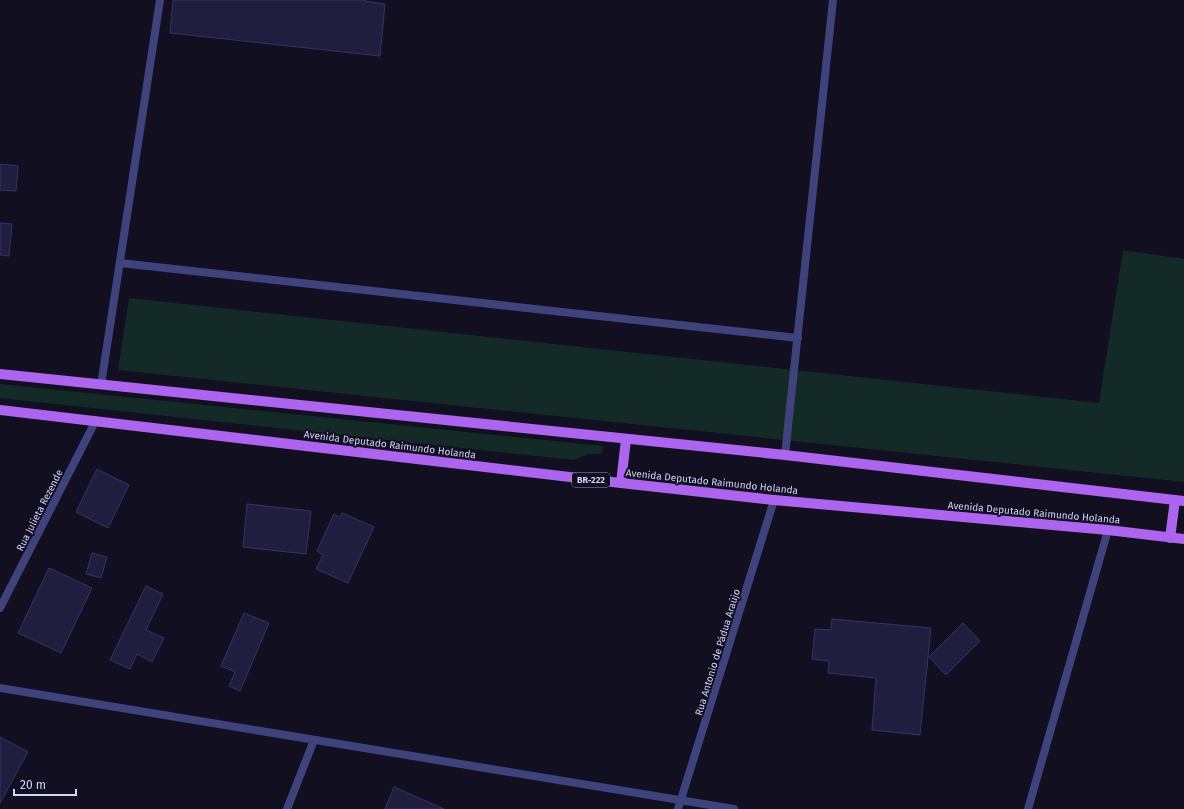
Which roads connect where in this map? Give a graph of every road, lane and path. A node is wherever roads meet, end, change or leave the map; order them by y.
1 (160, 0) edge
2 (833, 0) edge
3 (120, 263) junction
4 (798, 338) junction
5 (0, 374) edge
6 (102, 385) junction
7 (0, 410) edge
8 (96, 420) junction
9 (626, 439) junction
10 (786, 455) junction
11 (621, 483) junction
12 (774, 500) junction
13 (1180, 501) edge
14 (1108, 530) junction
15 (1170, 538) junction
16 (1184, 539) edge
17 (0, 608) edge
18 (0, 688) edge
19 (314, 740) junction
20 (681, 800) junction
21 (287, 809) edge
22 (678, 809) edge
23 (734, 809) edge
24 (1028, 809) edge

1 - 3 street
2 - 4 street
3 - 4 street
3 - 6 street
4 - 10 street
5 - 6 main road
6 - 9 main road
7 - 8 main road, Avenida Deputado Raimundo Holanda / BR-222
8 - 11 main road, Avenida Deputado Raimundo Holanda / BR-222
8 - 17 street, Rua Julieta Rezende
9 - 10 main road
9 - 11 main road
10 - 13 main road
11 - 12 main road, Avenida Deputado Raimundo Holanda / BR-222
12 - 14 main road, Avenida Deputado Raimundo Holanda / BR-222
12 - 20 street, Rua Antonio de Pádua Araújo
13 - 15 main road
14 - 15 main road, Avenida Deputado Raimundo Holanda / BR-222
14 - 24 street
15 - 16 main road, Avenida Deputado Raimundo Holanda / BR-222
18 - 19 street
19 - 20 street
19 - 21 street
20 - 22 street, Rua Antonio de Pádua Araújo
20 - 23 street

